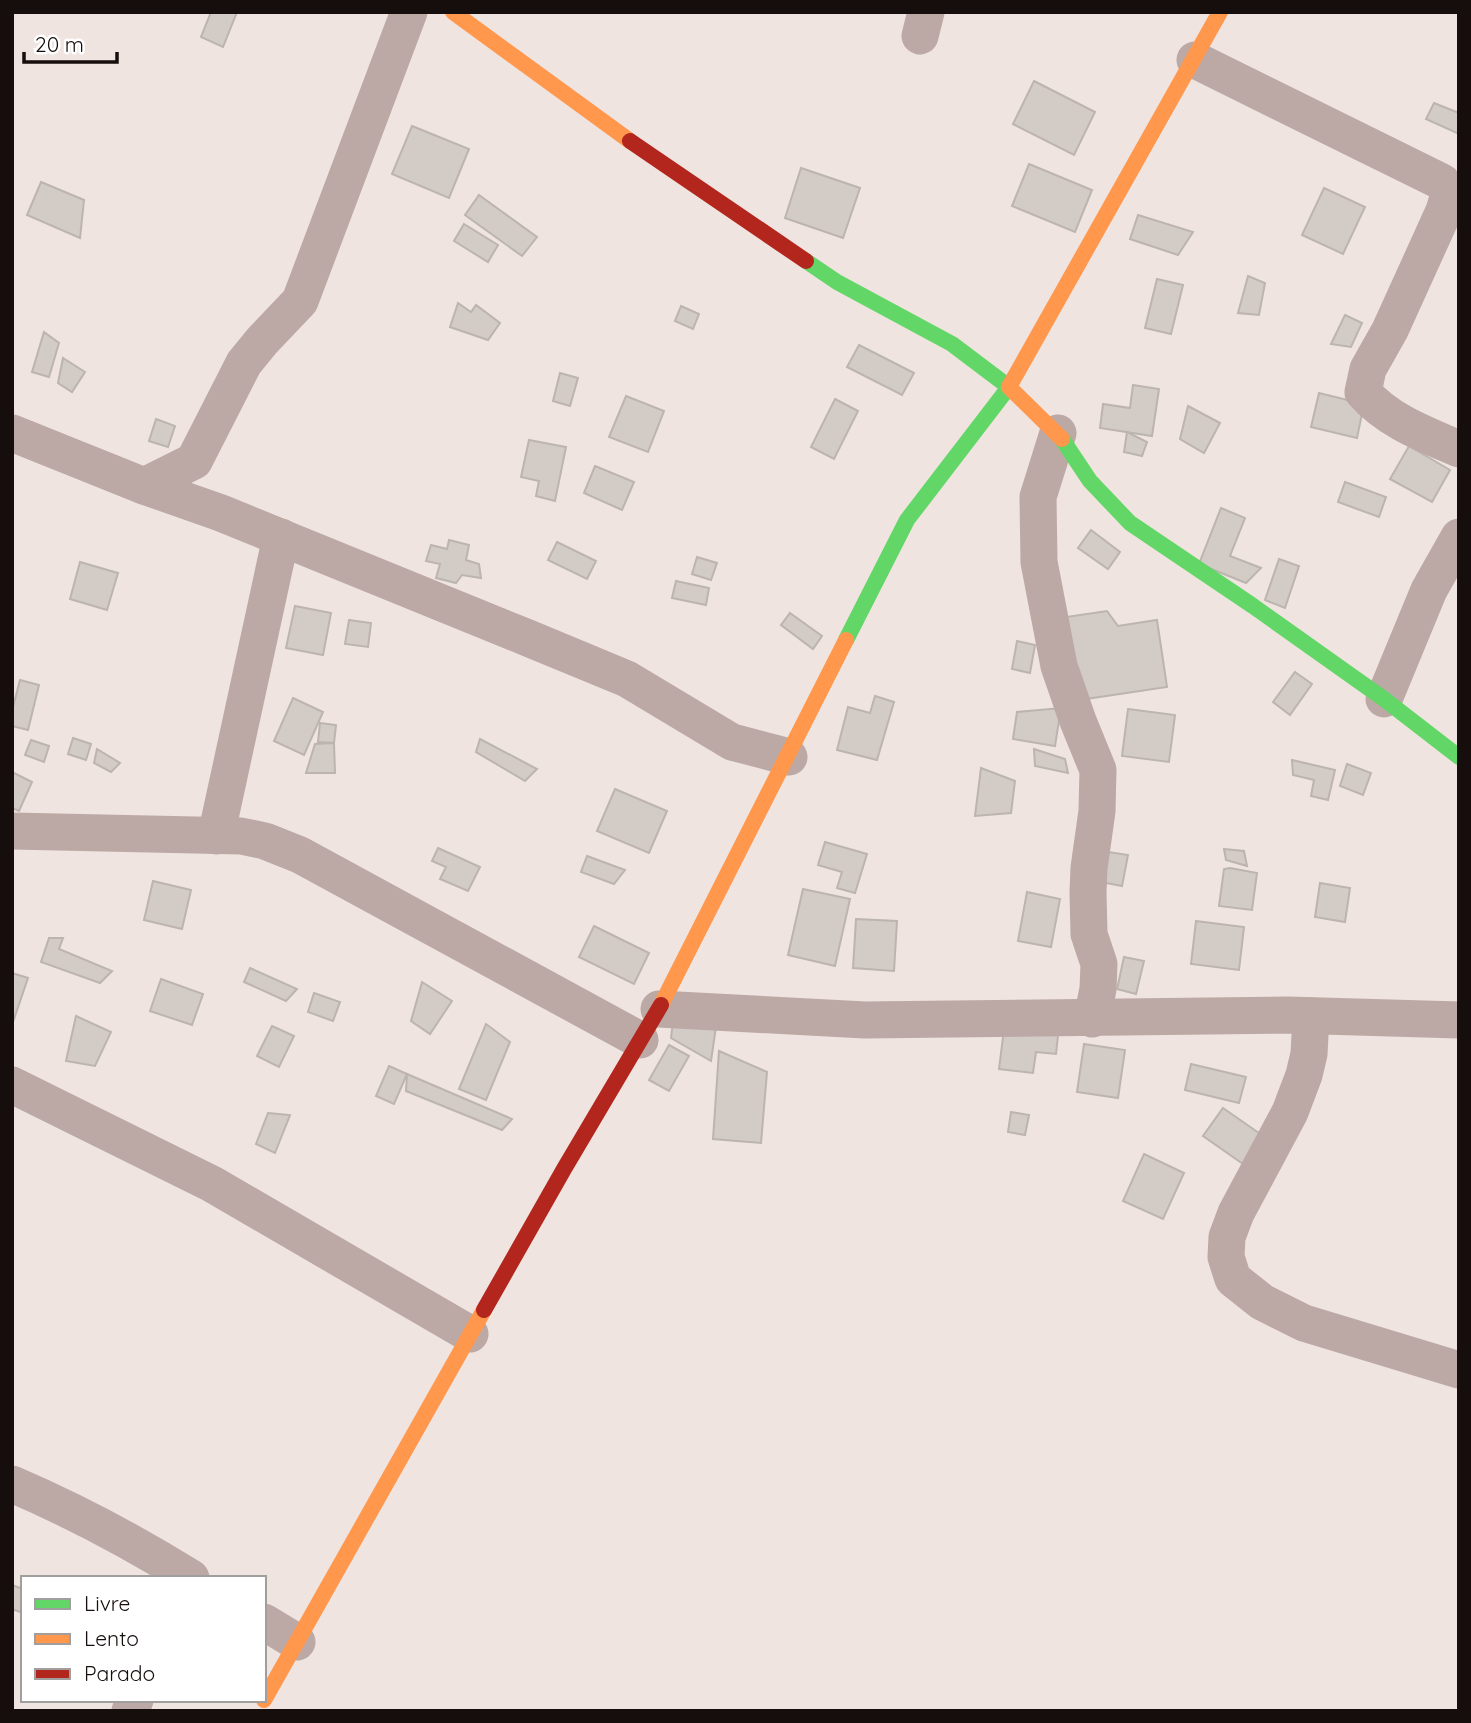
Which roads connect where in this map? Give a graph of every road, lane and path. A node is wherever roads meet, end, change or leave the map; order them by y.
1 (409, 12) edge
2 (453, 12) edge
3 (1220, 12) edge
4 (1195, 60) junction
5 (1009, 387) junction
6 (12, 433) edge
7 (1058, 433) junction
8 (1459, 449) edge
9 (194, 461) junction
10 (144, 486) junction
11 (221, 513) junction
12 (281, 537) junction
13 (1459, 537) edge
14 (1384, 699) junction
15 (789, 757) junction
16 (1459, 757) edge
17 (12, 831) edge
18 (216, 836) junction
19 (659, 1009) junction
20 (1311, 1016) junction
21 (1092, 1019) junction
22 (1459, 1020) edge
23 (640, 1040) junction
24 (12, 1085) edge
25 (470, 1334) junction
26 (1459, 1370) edge
27 (12, 1484) edge
28 (188, 1576) edge
29 (266, 1623) edge
30 (297, 1642) junction
31 (266, 1696) edge

1 - 9 street
2 - 5 street
3 - 4 street
4 - 5 street
4 - 8 street
5 - 7 street
5 - 15 street
6 - 10 street
7 - 14 street
7 - 21 street
9 - 10 street
9 - 11 street
10 - 11 street
11 - 12 street
12 - 15 street
12 - 18 street
13 - 14 street
14 - 16 street
15 - 19 street
17 - 18 street
18 - 23 street
19 - 21 street
19 - 23 street
20 - 21 street
20 - 22 street
20 - 26 street
23 - 25 street
24 - 25 street
25 - 30 street
27 - 28 street
29 - 30 street
30 - 31 street

